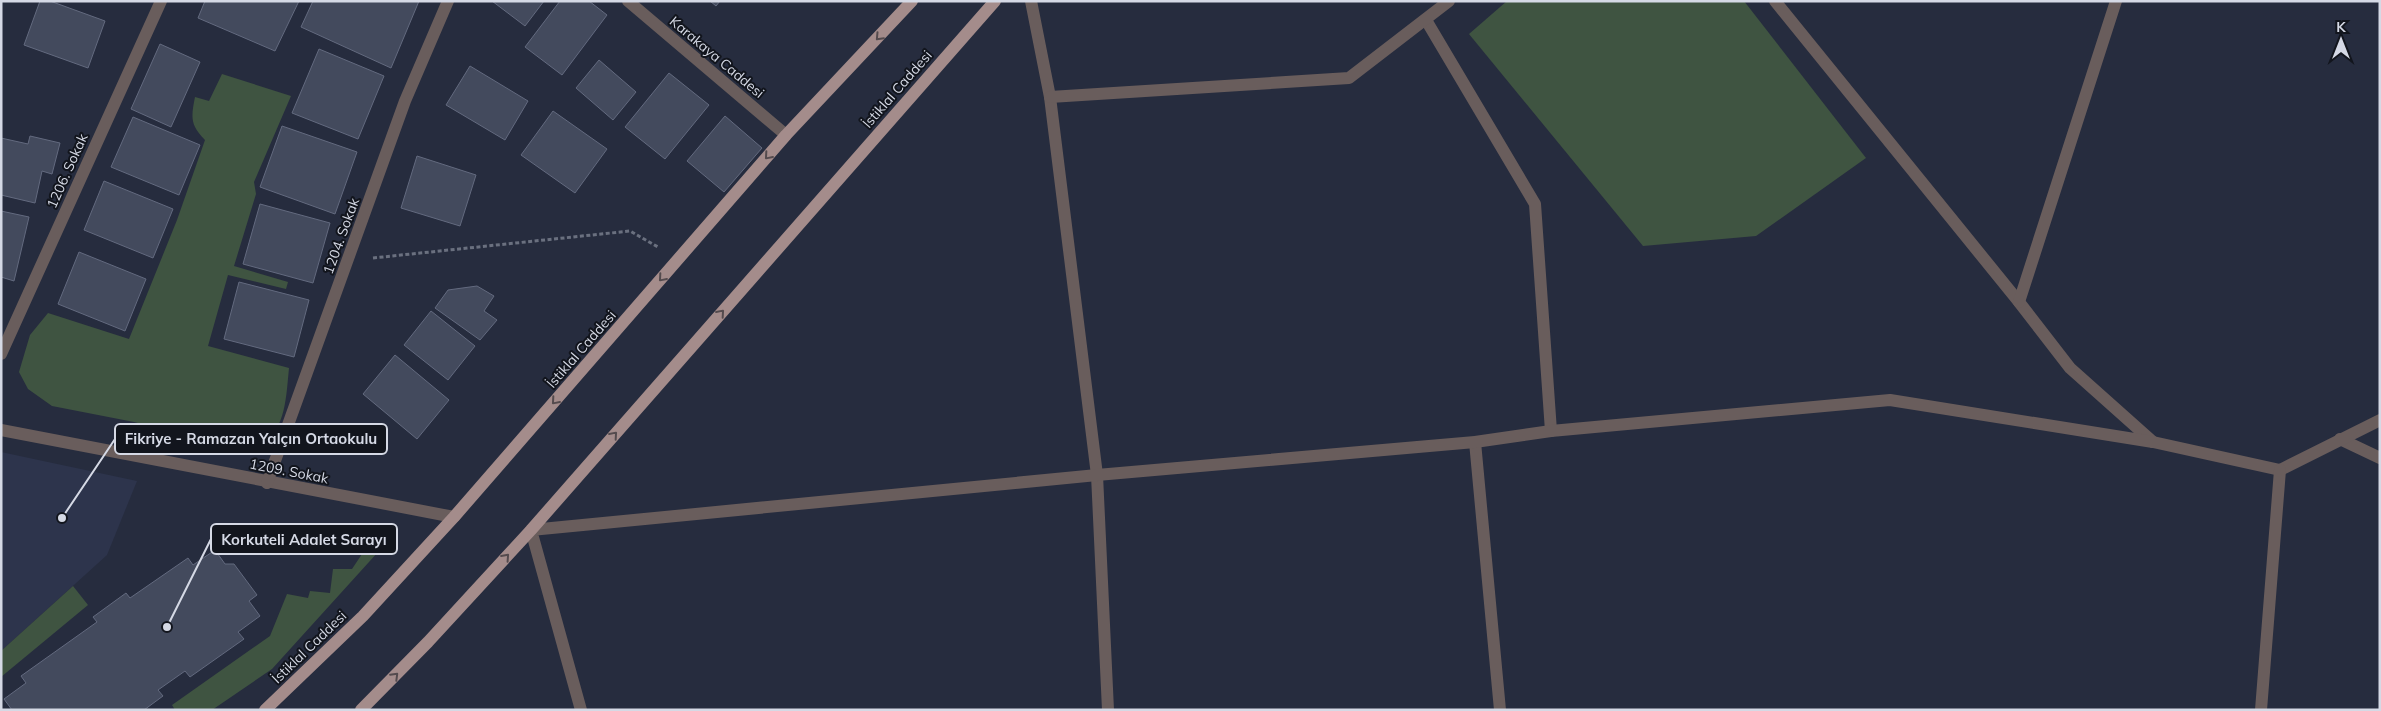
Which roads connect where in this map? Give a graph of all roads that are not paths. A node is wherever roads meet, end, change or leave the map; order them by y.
1 (161, 1) edge
2 (448, 1) edge
3 (628, 1) edge
4 (912, 1) edge
5 (995, 1) edge
6 (1031, 1) edge
7 (1449, 1) edge
8 (1775, 1) edge
9 (2116, 1) edge
10 (1426, 20) junction
11 (1050, 97) junction
12 (786, 135) junction
13 (2020, 302) junction
14 (1, 354) edge
15 (2380, 420) edge
16 (1, 430) edge
17 (1551, 431) junction
18 (2340, 439) junction
19 (1475, 442) junction
20 (2152, 442) junction
21 (2380, 458) edge
22 (2280, 470) junction
23 (1097, 475) junction
24 (267, 482) junction
25 (454, 518) junction
26 (530, 530) junction
27 (265, 710) edge
28 (361, 710) edge
29 (581, 710) edge
30 (1108, 710) edge
31 (1500, 710) edge
32 (2261, 710) edge

1 - 14 street, 1206. Sokak
2 - 24 street, 1204. Sokak
3 - 12 street, Karakaya Caddesi
4 -> 12 main road, İstiklal Caddesi
26 -> 5 main road, İstiklal Caddesi
6 - 11 street
7 - 10 street
8 - 13 street
9 - 13 street
10 - 11 street
10 - 17 street
11 - 23 street
12 -> 25 main road, İstiklal Caddesi
13 - 20 street
15 - 18 street
16 - 24 street, 1209. Sokak
17 - 19 street
17 - 20 street
18 - 21 street
18 - 22 street
19 - 23 street
19 - 31 street
20 - 22 street
22 - 32 street
23 - 26 street
23 - 30 street
24 - 25 street, 1209. Sokak
25 - 27 main road, İstiklal Caddesi
28 -> 26 main road, İstiklal Caddesi
26 - 29 street

